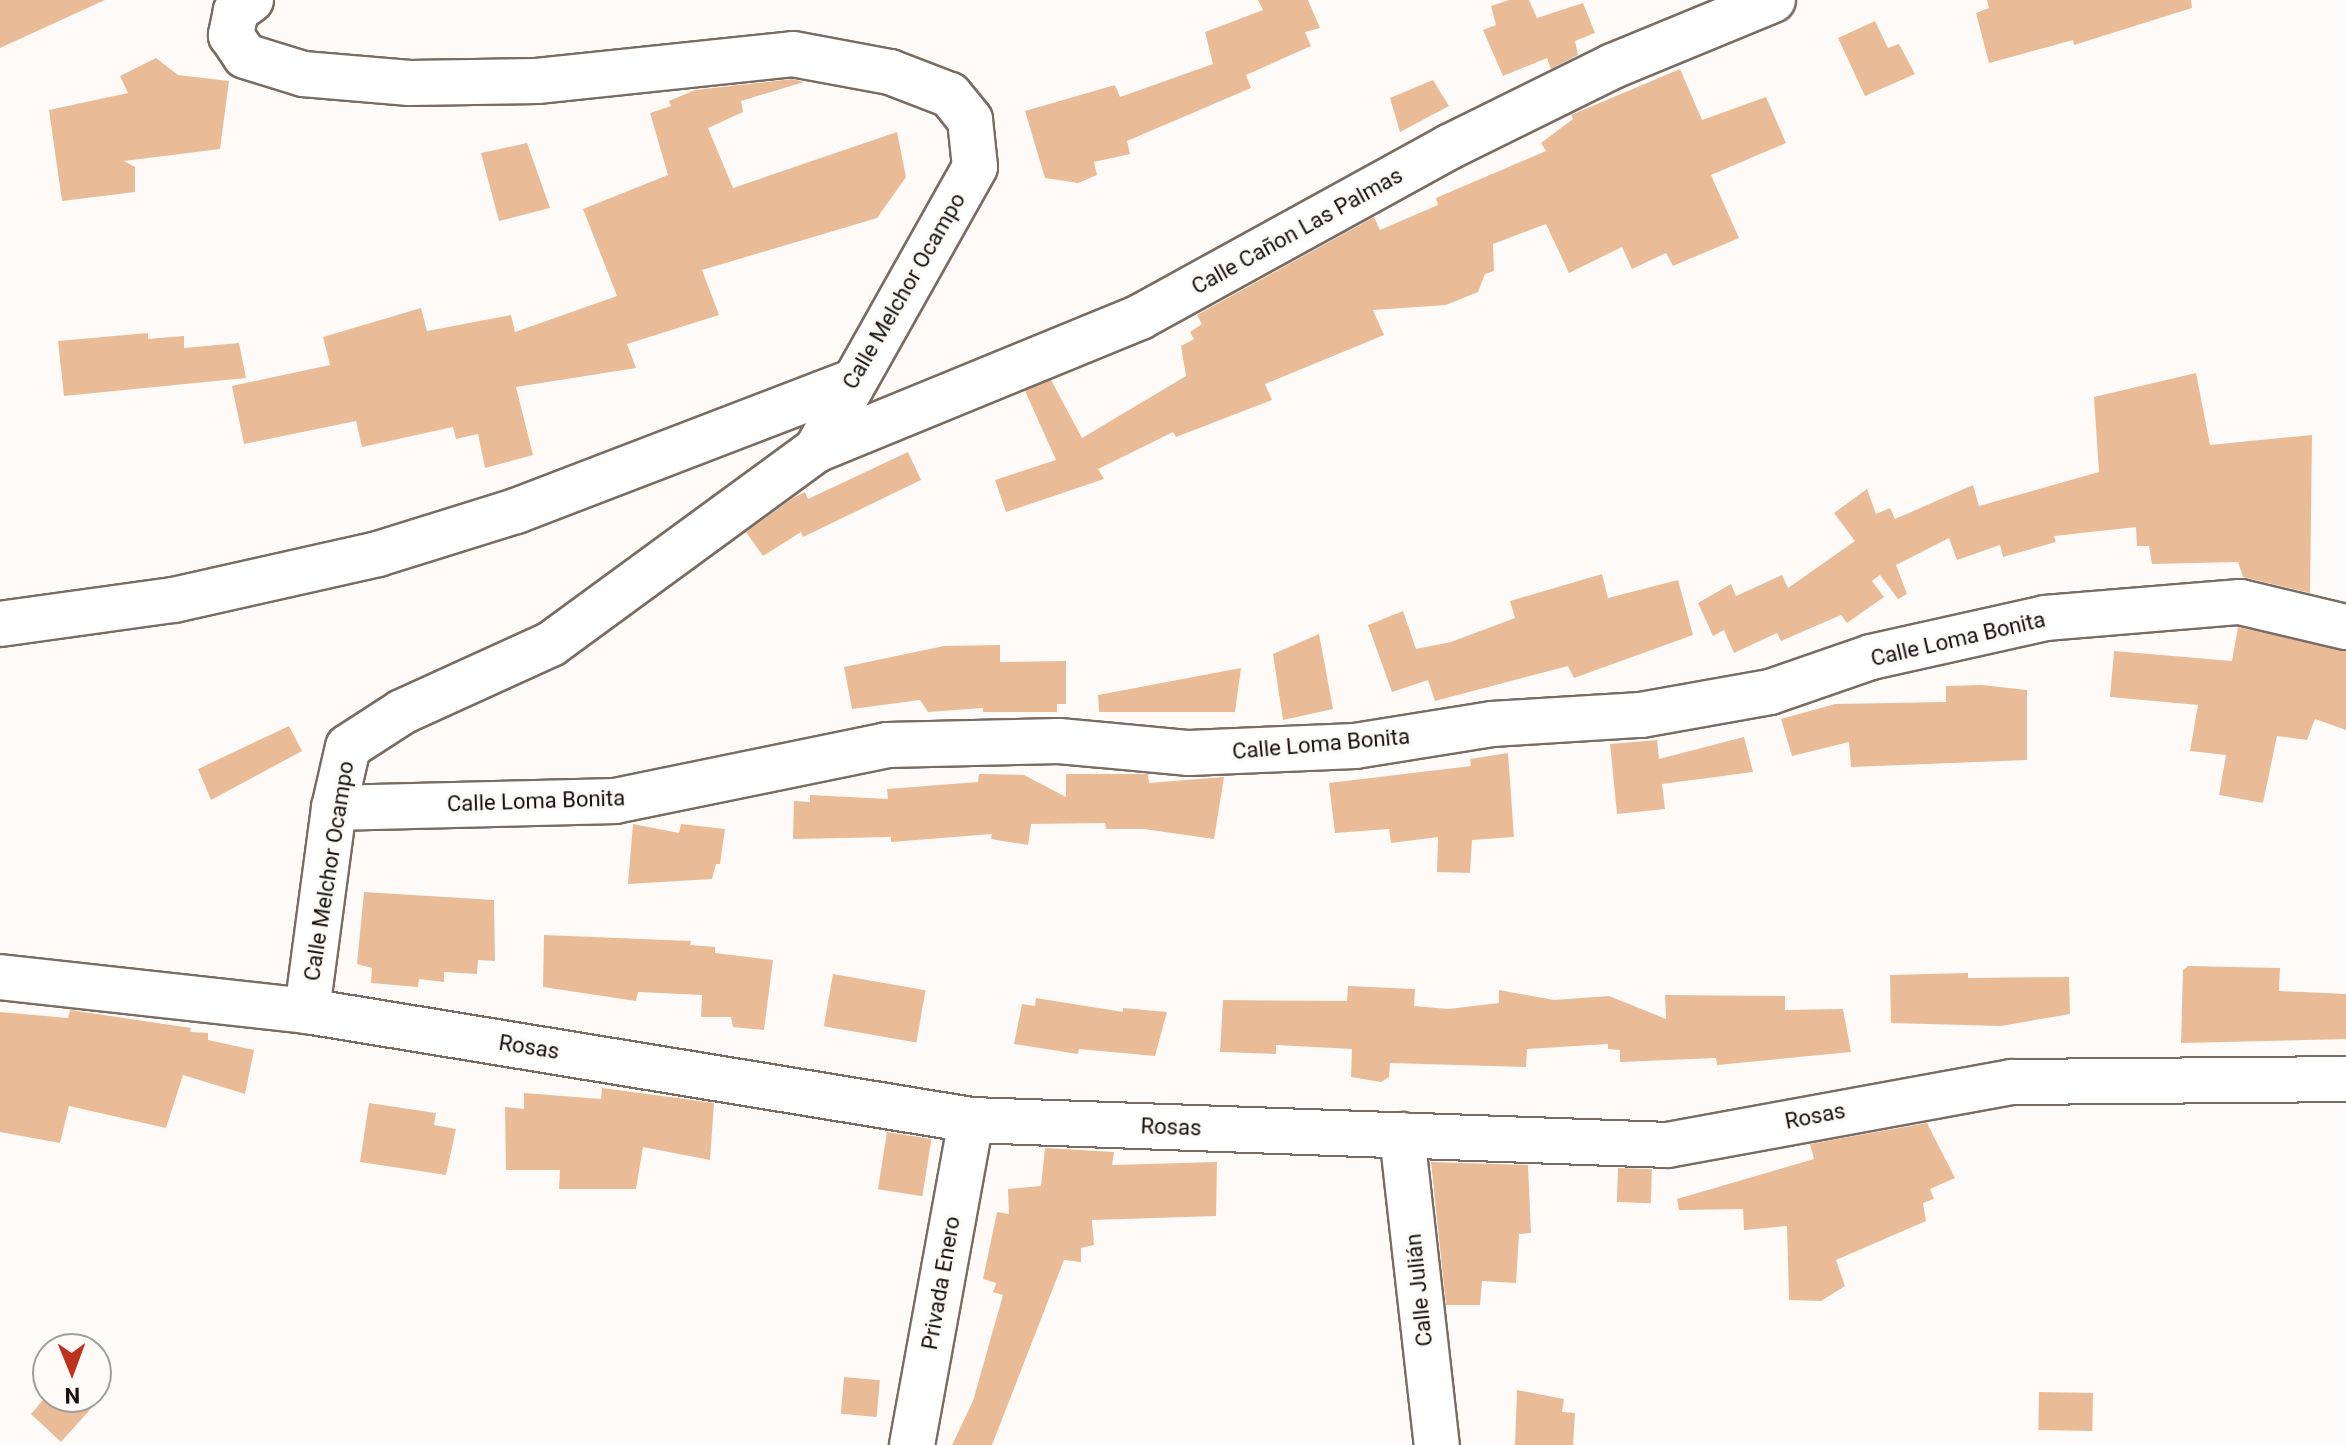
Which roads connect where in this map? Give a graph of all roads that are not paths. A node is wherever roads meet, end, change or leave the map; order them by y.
1 (251, 0) edge
2 (1773, 0) edge
3 (850, 383) junction
4 (816, 450) junction
5 (0, 624) edge
6 (2346, 627) edge
7 (334, 808) junction
8 (0, 977) edge
9 (307, 1011) junction
10 (2346, 1079) edge
11 (971, 1120) junction
12 (1402, 1135) junction
13 (912, 1445) edge
14 (1437, 1445) edge

1 - 3 street, Calle Melchor Ocampo
2 - 4 street, Calle Cañon Las Palmas
3 - 4 street, Calle Melchor Ocampo
3 - 5 street
4 - 7 street, Calle Melchor Ocampo
6 - 7 street, Calle Loma Bonita
7 - 9 street, Calle Melchor Ocampo
8 - 9 street, Rosas
9 - 11 street, Rosas
10 - 12 street, Rosas
11 - 12 street, Rosas
11 - 13 street, Privada Enero
12 - 14 street, Calle Julián

